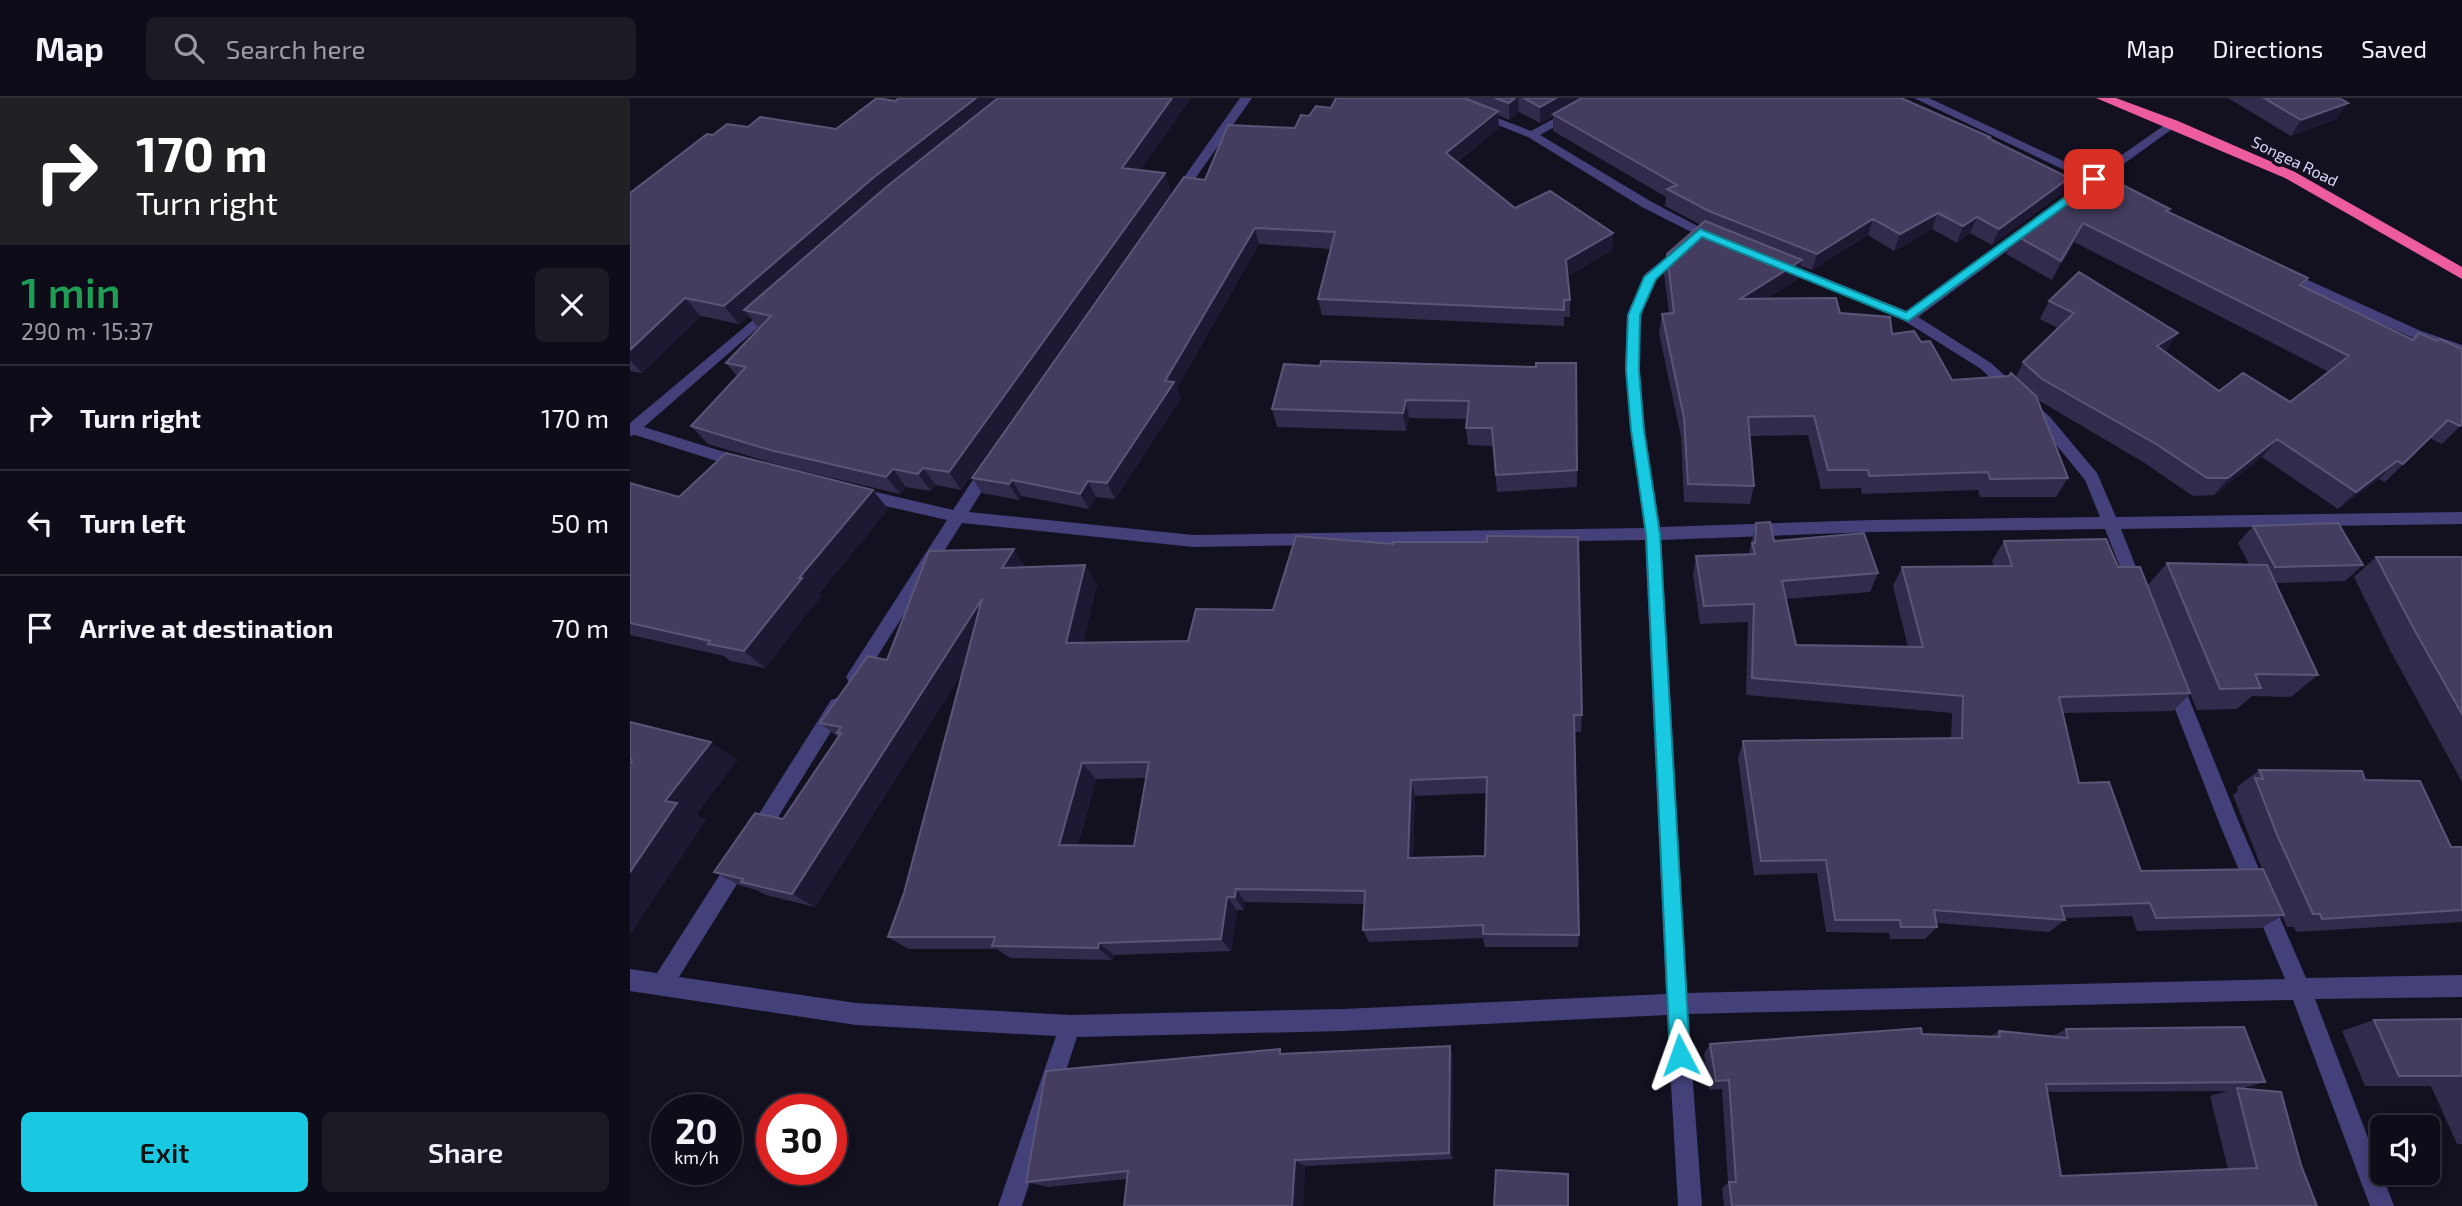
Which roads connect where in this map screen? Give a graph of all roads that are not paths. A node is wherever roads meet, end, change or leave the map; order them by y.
1 (1246, 98) edge
2 (1436, 98) edge
3 (1600, 98) edge
4 (1920, 98) edge
5 (2103, 98) edge
6 (2174, 124) junction
7 (1532, 135) junction
8 (2094, 179) junction
9 (2073, 195) edge
10 (2138, 201) edge
11 (1165, 212) edge
12 (2041, 219) edge
13 (1700, 233) junction
14 (1737, 247) edge
15 (1761, 257) edge
16 (2271, 267) edge
17 (2462, 274) edge
18 (784, 297) edge
19 (1908, 317) junction
20 (2462, 350) edge
21 (631, 430) edge
22 (994, 460) edge
23 (760, 468) edge
24 (838, 489) edge
25 (955, 516) junction
26 (2462, 518) edge
27 (2110, 524) junction
28 (1653, 534) junction
29 (2144, 608) edge
30 (2168, 668) edge
31 (630, 981) edge
32 (662, 985) junction
33 (2462, 986) edge
34 (2300, 989) junction
35 (1676, 1004) junction
36 (1070, 1026) junction
37 (1010, 1206) edge
38 (1690, 1206) edge
39 (2382, 1206) edge

1 - 11 street
2 - 7 street
3 - 7 street
4 - 8 street
5 - 6 highway, Songea Road
6 - 8 street
6 - 17 highway, Songea Road
7 - 13 street
8 - 9 street
8 - 10 street
12 - 19 street
13 - 14 street
13 - 28 street
15 - 19 street
16 - 20 street
18 - 21 street
19 - 27 street
21 - 23 street
22 - 25 street
24 - 25 street
25 - 28 street
25 - 32 street
26 - 27 street
27 - 28 street
27 - 29 street
28 - 35 street
30 - 34 street
31 - 32 street
32 - 36 street
33 - 34 street
34 - 35 street
34 - 39 street
35 - 36 street
35 - 38 street
36 - 37 street

